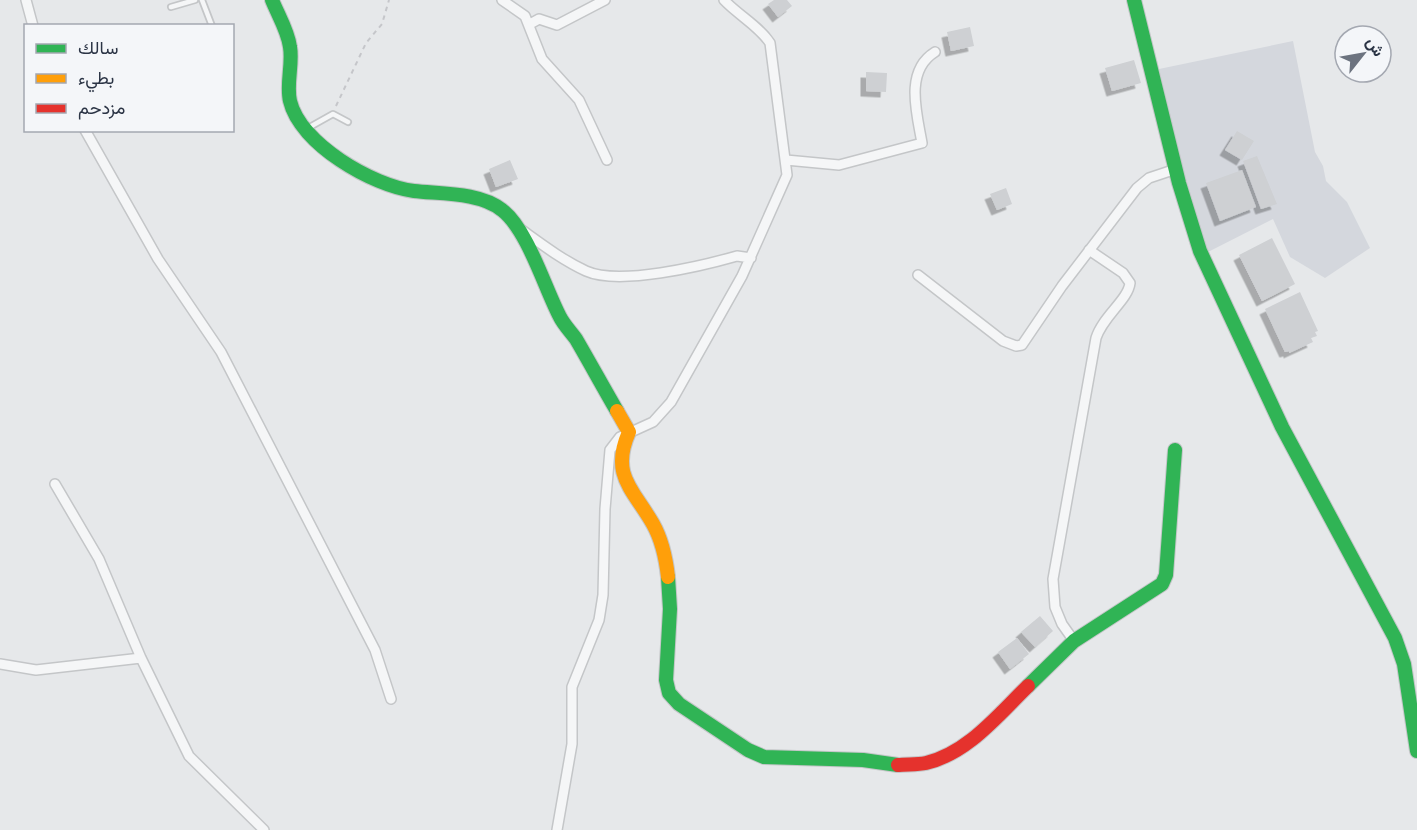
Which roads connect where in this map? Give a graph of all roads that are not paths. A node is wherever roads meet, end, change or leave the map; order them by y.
1 (26, 0) edge
2 (195, 0) edge
3 (202, 0) edge
4 (272, 0) edge
5 (502, 0) edge
6 (605, 0) edge
7 (724, 0) edge
8 (1134, 0) edge
9 (171, 8) dead end
10 (32, 24) edge
11 (211, 24) edge
12 (530, 24) junction
13 (935, 52) dead end
14 (348, 122) dead end
15 (305, 129) junction
16 (86, 132) edge
17 (607, 160) dead end
18 (786, 160) junction
19 (1176, 169) junction
20 (514, 225) junction
21 (1089, 250) junction
22 (751, 258) junction
23 (918, 275) dead end
24 (629, 432) junction
25 (1174, 450) dead end
26 (55, 484) dead end
27 (1074, 641) junction
28 (141, 658) junction
29 (0, 664) edge
30 (391, 699) dead end
31 (1417, 751) edge
32 (264, 830) edge
33 (557, 830) edge

1 - 10 street
2 - 9 lane
3 - 11 lane
4 - 15 street
5 - 12 street
6 - 12 street
7 - 18 street
8 - 19 street
12 - 17 street
13 - 18 street
14 - 15 lane
15 - 20 street
16 - 30 street
18 - 22 street
19 - 21 street
19 - 31 street
20 - 22 street
20 - 24 street
21 - 23 street
21 - 27 street
22 - 24 street
24 - 27 street
24 - 33 street
25 - 27 street
26 - 28 street
28 - 29 street
28 - 32 street

